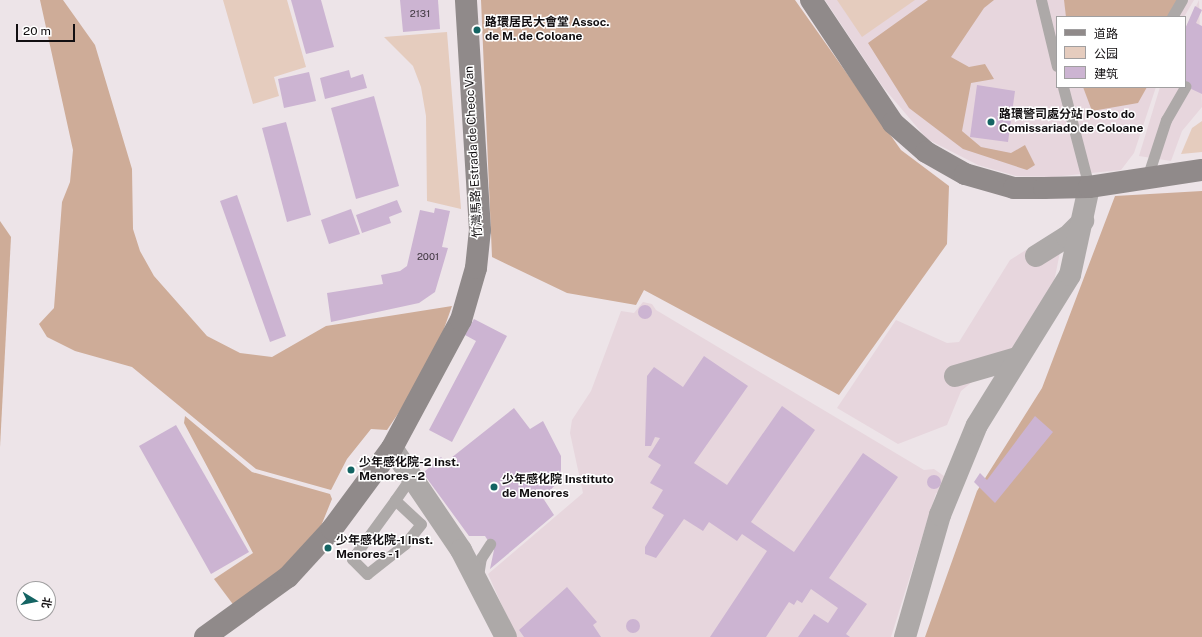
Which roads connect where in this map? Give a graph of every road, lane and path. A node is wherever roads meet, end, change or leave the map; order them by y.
1 (466, 0) edge
2 (811, 0) edge
3 (1040, 0) edge
4 (1182, 0) edge
5 (1173, 16) edge
6 (1056, 62) edge
7 (1064, 88) edge
8 (1185, 88) edge
9 (1202, 170) edge
10 (1147, 178) junction
11 (1089, 187) junction
12 (1083, 221) junction
13 (1036, 256) dead end
14 (1017, 358) junction
15 (955, 376) dead end
16 (392, 448) junction
17 (412, 476) junction
18 (395, 500) junction
19 (458, 546) junction
20 (479, 583) junction
21 (204, 637) edge
22 (506, 637) edge
23 (905, 637) edge

1 - 16 main road, 竹灣馬路 Estrada de Cheoc Van
2 - 11 main road
3 - 6 lane
4 - 5 lane
7 - 11 lane
8 - 10 lane
9 - 10 main road
10 - 11 main road
11 - 12 street
12 - 13 street
12 - 14 street
14 - 15 street
14 - 23 street
16 - 17 street
16 - 21 main road, 竹灣馬路 Estrada de Cheoc Van
17 - 18 lane
17 - 19 street
18 - 18 lane
19 - 20 street
19 - 20 lane
20 - 22 street

